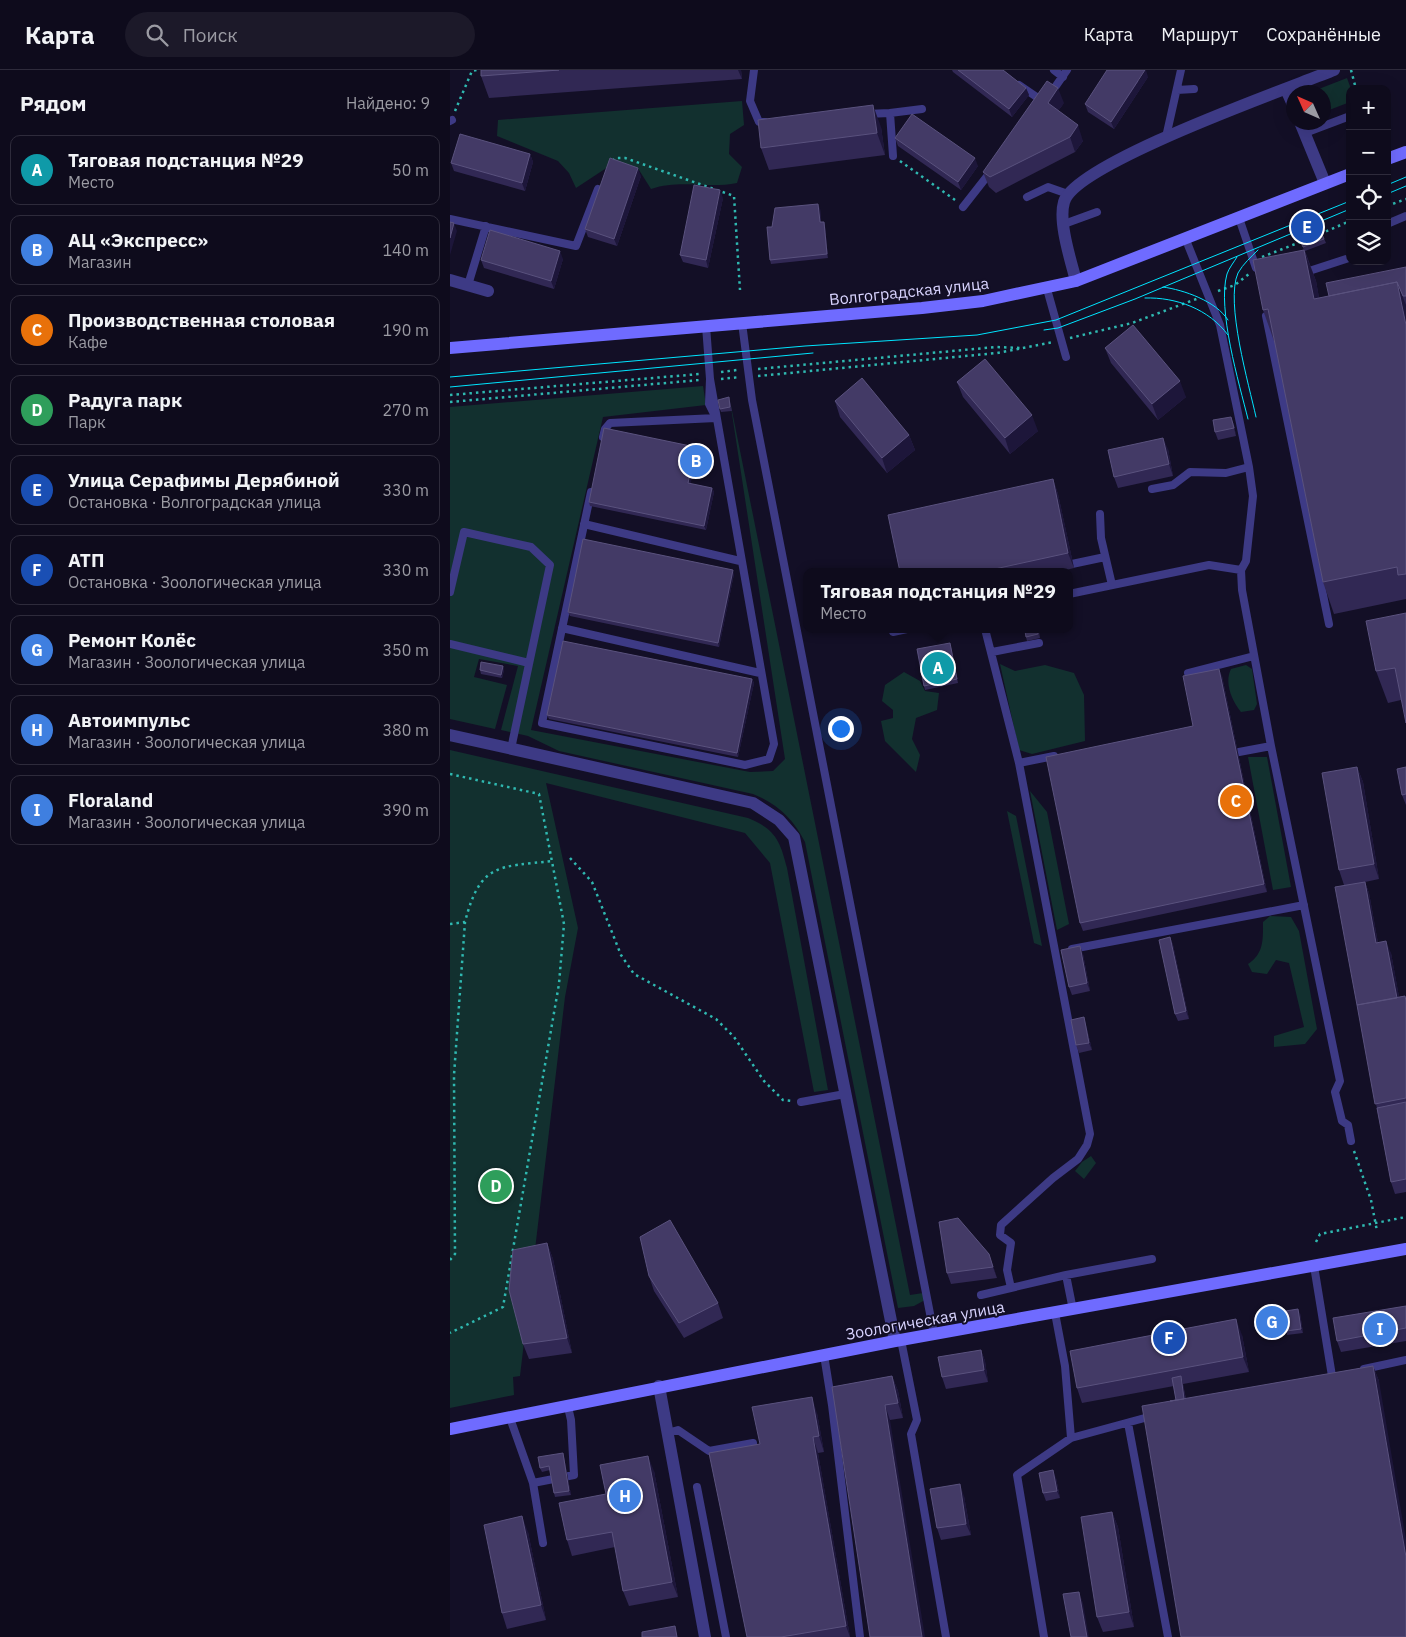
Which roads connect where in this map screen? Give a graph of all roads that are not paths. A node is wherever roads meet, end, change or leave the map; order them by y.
1 (754, 70) edge
2 (1054, 70) edge
3 (1181, 70) edge
4 (1334, 70) edge
5 (1065, 73) edge
6 (1013, 81) edge
7 (1296, 85) edge
8 (1194, 88) dead end
9 (1286, 89) edge
10 (1177, 90) junction
11 (1043, 103) junction
12 (922, 109) dead end
13 (1037, 110) edge
14 (890, 113) junction
15 (853, 115) edge
16 (1346, 117) edge
17 (778, 121) edge
18 (1331, 121) edge
19 (1303, 130) edge
20 (1166, 137) junction
21 (1406, 152) edge
22 (893, 156) road end
23 (1391, 158) edge
24 (996, 163) edge
25 (1347, 175) edge
26 (1325, 183) junction
27 (598, 189) edge
28 (1068, 194) junction
29 (1027, 197) dead end
30 (963, 207) road end
31 (1097, 212) dead end
32 (1406, 216) edge
33 (450, 218) edge
34 (1239, 218) junction
35 (1391, 222) edge
36 (1064, 224) junction
37 (486, 226) junction
38 (1186, 240) junction
39 (1346, 259) dead end
40 (1299, 274) edge
41 (1259, 278) edge
42 (450, 280) edge
43 (1076, 281) junction
44 (468, 285) junction
45 (1047, 289) junction
46 (488, 291) dead end
47 (1265, 312) edge
48 (742, 323) junction
49 (706, 326) junction
50 (450, 348) edge
51 (1066, 357) dead end
52 (716, 418) junction
53 (601, 448) edge
54 (1249, 467) junction
55 (592, 486) edge
56 (1152, 489) dead end
57 (1100, 514) dead end
58 (584, 524) junction
59 (1105, 557) junction
60 (740, 561) junction
61 (1072, 564) dead end
62 (1241, 570) junction
63 (1112, 585) junction
64 (450, 592) edge
65 (1073, 593) edge
66 (1329, 624) dead end
67 (562, 628) junction
68 (986, 633) edge
69 (1039, 643) dead end
70 (450, 644) edge
71 (992, 652) junction
72 (1254, 656) junction
73 (529, 663) junction
74 (760, 673) junction
75 (1188, 673) edge
76 (450, 735) edge
77 (1271, 746) junction
78 (511, 749) junction
79 (1239, 752) dead end
80 (1066, 754) edge
81 (1019, 763) junction
82 (1304, 905) junction
83 (1055, 952) junction
84 (845, 1094) junction
85 (801, 1102) road end
86 (1351, 1141) road end
87 (1406, 1249) edge
88 (1152, 1259) dead end
89 (1314, 1266) junction
90 (1066, 1275) junction
91 (1011, 1288) junction
92 (980, 1295) dead end
93 (1073, 1310) junction
94 (1055, 1313) junction
95 (934, 1334) junction
96 (898, 1341) junction
97 (824, 1355) junction
98 (1406, 1360) edge
99 (1360, 1370) edge
100 (1341, 1374) edge
101 (1332, 1376) junction
102 (1322, 1378) edge
103 (659, 1386) junction
104 (568, 1407) junction
105 (1161, 1414) edge
106 (510, 1418) junction
107 (1128, 1423) junction
108 (450, 1429) edge
109 (667, 1433) junction
110 (1071, 1438) junction
111 (753, 1443) edge
112 (533, 1483) junction
113 (697, 1487) dead end
114 (543, 1543) dead end
115 (705, 1637) edge
116 (726, 1637) edge
117 (860, 1637) edge
118 (946, 1637) edge
119 (1044, 1637) edge
120 (1168, 1637) edge

1 - 17 lane
2 - 5 lane
3 - 10 lane
4 - 7 street
5 - 11 lane
6 - 11 lane
8 - 10 lane
9 - 20 street
10 - 20 lane
11 - 13 lane
12 - 14 lane
14 - 15 lane
14 - 22 lane
16 - 18 lane
19 - 26 street
20 - 28 street
21 - 23 street
24 - 30 lane
25 - 26 street, Волгоградская улица
26 - 34 street, Волгоградская улица
27 - 37 lane
28 - 29 lane
28 - 36 street
31 - 36 lane
32 - 35 lane
33 - 37 lane
34 - 38 street, Волгоградская улица
34 - 41 lane
36 - 43 street
37 - 44 lane
38 - 43 street, Волгоградская улица
38 - 54 lane
39 - 40 lane
42 - 44 street
43 - 45 street, Волгоградская улица
44 - 46 street
45 - 48 street, Волгоградская улица
45 - 51 lane
47 - 66 lane
48 - 49 street, Волгоградская улица
48 - 95 lane
49 - 50 street, Волгоградская улица
49 - 52 lane
52 - 53 lane
52 - 60 lane
54 - 56 lane
54 - 62 lane
55 - 58 lane
57 - 59 lane
58 - 60 lane
58 - 67 lane
59 - 61 lane
59 - 63 lane
60 - 74 lane
62 - 63 lane
62 - 72 lane
63 - 65 lane
64 - 73 lane
67 - 74 lane
67 - 74 lane
68 - 71 lane
69 - 71 lane
70 - 73 lane
71 - 81 lane
72 - 75 lane
72 - 77 lane
73 - 78 lane
76 - 78 street
77 - 79 lane
77 - 82 lane
78 - 84 street
80 - 81 lane
81 - 83 lane
82 - 83 lane
82 - 86 lane
83 - 91 lane
84 - 85 lane
84 - 96 street
87 - 89 street, Зоологическая улица
88 - 90 lane
89 - 93 street, Зоологическая улица
89 - 101 lane
90 - 91 lane
90 - 93 lane
91 - 92 lane
93 - 94 street, Зоологическая улица
94 - 95 street, Зоологическая улица
94 - 110 lane
95 - 96 street, Зоологическая улица
96 - 97 street, Зоологическая улица
96 - 118 lane
97 - 103 street, Зоологическая улица
97 - 117 lane
98 - 99 lane
100 - 101 lane
101 - 102 lane
103 - 104 street, Зоологическая улица
103 - 109 street
104 - 106 street, Зоологическая улица
104 - 112 lane
105 - 107 lane
106 - 108 street, Зоологическая улица
106 - 112 lane
107 - 110 lane
107 - 120 lane
109 - 111 lane
109 - 115 street
110 - 119 lane
112 - 114 lane
113 - 116 lane

